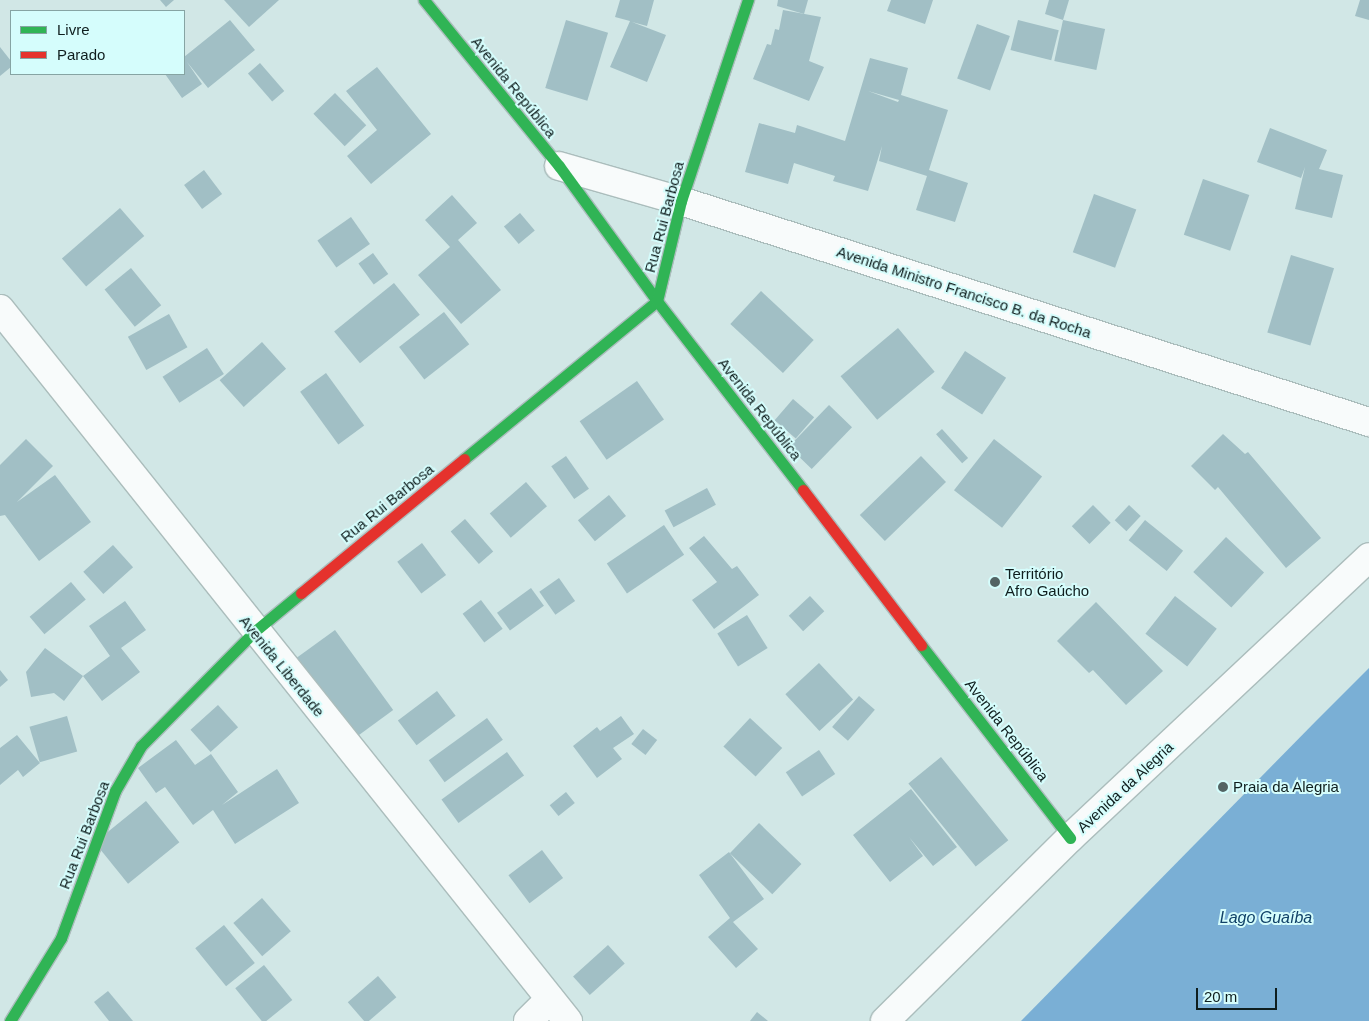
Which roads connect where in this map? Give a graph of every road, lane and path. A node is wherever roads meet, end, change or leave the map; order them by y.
1 (424, 0) edge
2 (748, 0) edge
3 (559, 166) junction
4 (681, 201) junction
5 (657, 301) junction
6 (0, 308) edge
7 (1369, 422) edge
8 (1369, 557) edge
9 (254, 631) junction
10 (1070, 838) junction
11 (550, 999) junction
12 (10, 1021) edge
13 (528, 1021) edge
14 (568, 1021) edge
15 (885, 1021) edge

1 - 3 street, Avenida República
2 - 4 street, Rua Rui Barbosa
3 - 4 street, Avenida Ministro Francisco B. da Rocha
3 - 5 street, Avenida República
4 - 5 street, Rua Rui Barbosa
4 - 7 street, Avenida Ministro Francisco B. da Rocha
5 - 9 street, Rua Rui Barbosa
5 - 10 street, Avenida República
6 - 9 street, Avenida Liberdade
8 - 10 street, Avenida da Alegria
9 - 11 street, Avenida Liberdade
9 - 12 street, Rua Rui Barbosa
10 - 15 street, Avenida da Alegria
11 - 13 street
11 - 14 street, Avenida Liberdade

